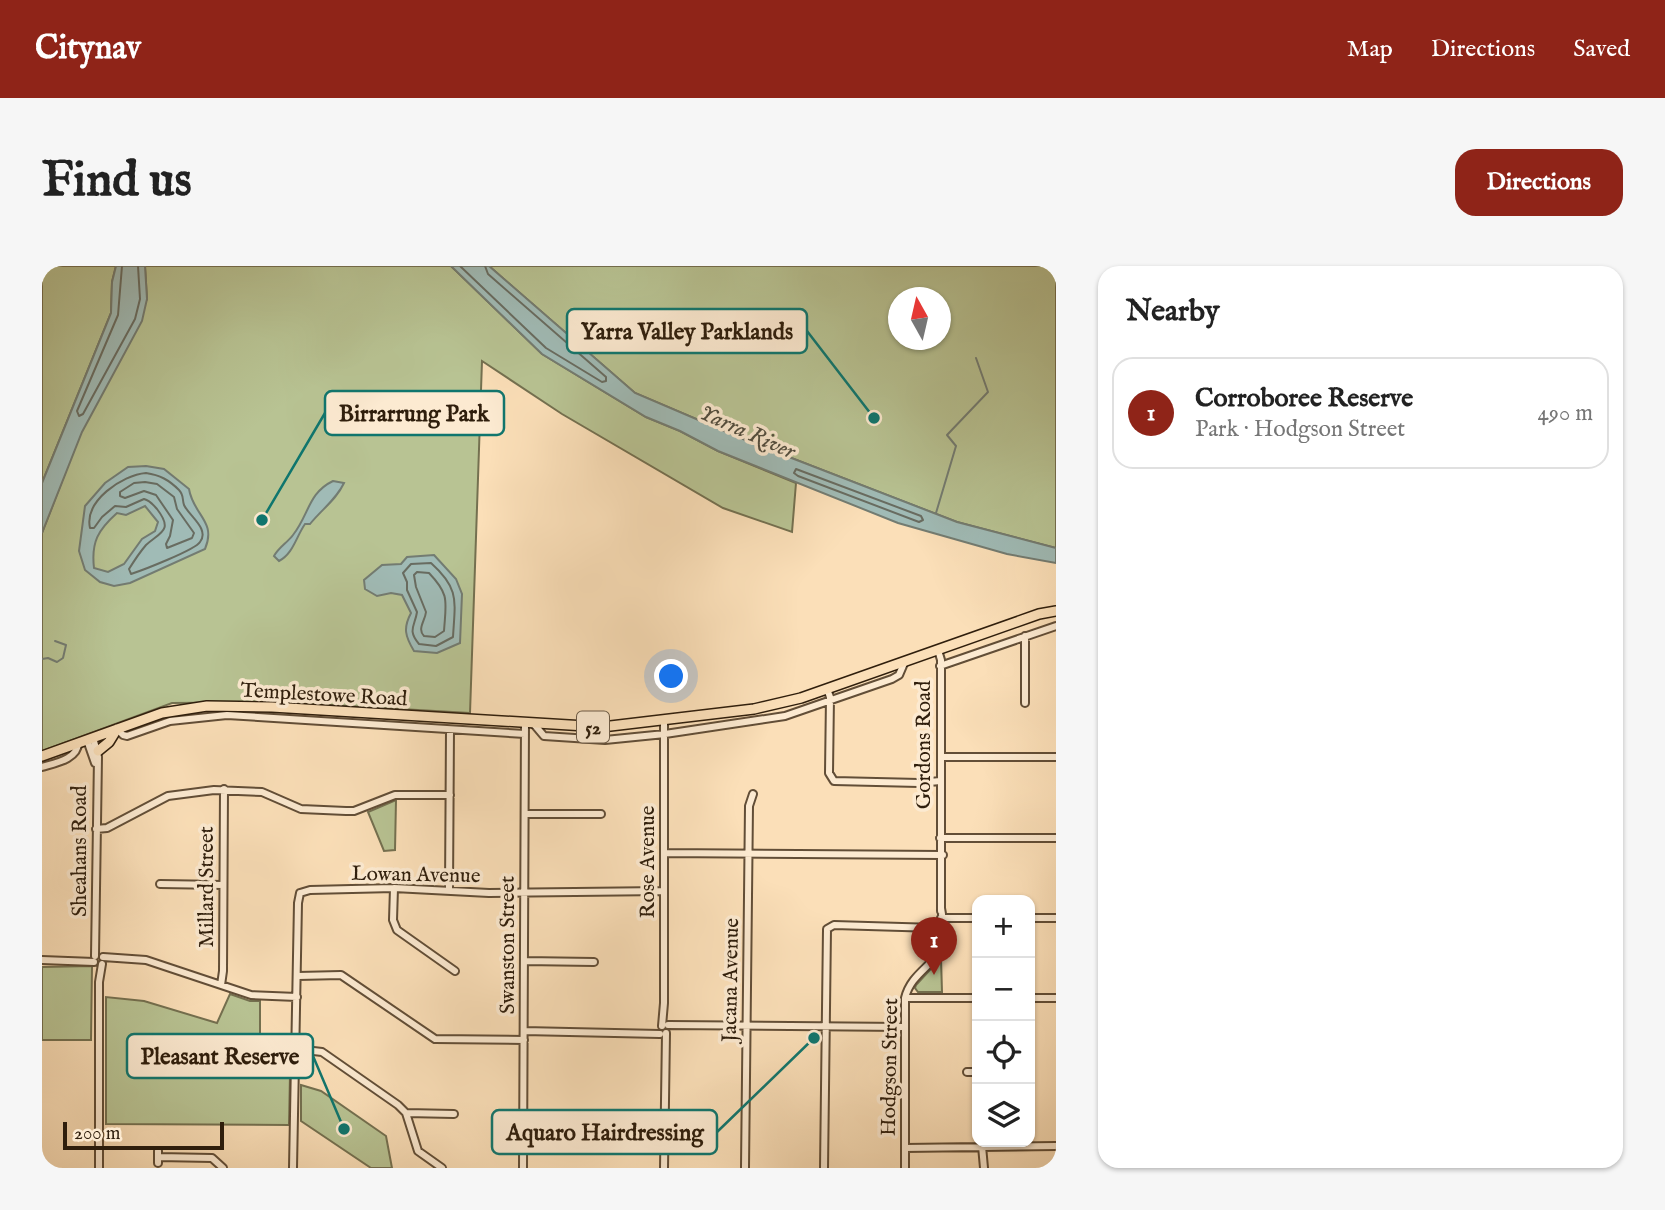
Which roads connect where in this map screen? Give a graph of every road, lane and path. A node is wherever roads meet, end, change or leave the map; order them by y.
1 (1056, 611) edge
2 (1056, 625) edge
3 (1025, 636) junction
4 (935, 651) junction
5 (905, 662) junction
6 (940, 666) junction
7 (827, 689) junction
8 (830, 701) junction
9 (1026, 703) dead end
10 (664, 720) junction
11 (529, 723) junction
12 (117, 729) junction
13 (450, 730) junction
14 (525, 734) junction
15 (665, 734) junction
16 (86, 740) junction
17 (97, 751) junction
18 (42, 756) edge
19 (941, 757) junction
20 (1056, 757) edge
21 (42, 767) edge
22 (97, 768) junction
23 (941, 783) junction
24 (224, 789) junction
25 (450, 794) junction
26 (753, 794) dead end
27 (525, 814) junction
28 (601, 814) dead end
29 (96, 829) junction
30 (942, 837) junction
31 (1056, 838) edge
32 (664, 853) junction
33 (748, 853) junction
34 (941, 855) junction
35 (160, 884) dead end
36 (223, 885) junction
37 (394, 888) junction
38 (449, 891) junction
39 (664, 891) junction
40 (524, 892) junction
41 (972, 918) edge
42 (1035, 918) edge
43 (1056, 918) edge
44 (942, 922) junction
45 (42, 960) edge
46 (99, 960) junction
47 (524, 961) junction
48 (594, 962) dead end
49 (455, 971) dead end
50 (298, 974) junction
51 (221, 985) junction
52 (297, 995) junction
53 (905, 998) junction
54 (972, 998) edge
55 (1035, 998) edge
56 (1056, 998) edge
57 (747, 1027) junction
58 (825, 1028) junction
59 (664, 1029) junction
60 (904, 1029) junction
61 (524, 1031) junction
62 (524, 1040) junction
63 (296, 1049) junction
64 (967, 1072) dead end
65 (972, 1072) edge
66 (405, 1113) junction
67 (454, 1114) dead end
68 (523, 1115) junction
69 (599, 1116) dead end
70 (1035, 1145) edge
71 (905, 1146) junction
72 (972, 1146) edge
73 (1056, 1146) edge
74 (984, 1147) edge
75 (158, 1157) dead end
76 (984, 1166) edge
77 (99, 1168) edge
78 (223, 1168) edge
79 (295, 1168) edge
80 (442, 1168) edge
81 (523, 1168) edge
82 (664, 1168) edge
83 (746, 1168) edge
84 (824, 1168) edge
85 (905, 1168) edge

1 - 4 main road, Templestowe Road / 52
2 - 3 street
3 - 6 street
3 - 9 street
4 - 5 main road, Templestowe Road / 52
4 - 6 street, Gordons Road
5 - 7 main road, Templestowe Road / 52
5 - 8 street, Templestowe Road
6 - 19 street, Gordons Road
7 - 8 street
7 - 10 main road, Templestowe Road / 52
8 - 15 street, Templestowe Road
8 - 23 street
10 - 11 main road, Templestowe Road / 52
10 - 15 street, Rose Avenue
11 - 12 main road, Templestowe Road / 52
11 - 14 street, Swanston Street
11 - 15 street, Templestowe Road
12 - 13 street, Templestowe Road
12 - 16 main road, Templestowe Road / 52
12 - 17 main road
13 - 14 street, Templestowe Road
13 - 25 street
14 - 27 street, Swanston Street
15 - 32 street, Rose Avenue
16 - 17 street, Sheahans Road
16 - 18 main road, Templestowe Road / 52
16 - 21 street, Templestowe Road
16 - 22 street, Sheahans Road
17 - 22 street, Sheahans Road
19 - 20 street
19 - 23 street, Gordons Road
22 - 29 street, Sheahans Road
23 - 30 street, Gordons Road
24 - 25 street
24 - 29 street
24 - 36 street, Millard Street
25 - 38 street
26 - 33 street, Jacana Avenue
27 - 28 street
27 - 40 street, Swanston Street
29 - 46 street, Sheahans Road
30 - 31 street
30 - 34 street, Gordons Road
32 - 33 street
32 - 39 street, Rose Avenue
33 - 34 street
33 - 57 street, Jacana Avenue
34 - 44 street, Gordons Road
35 - 36 street
36 - 51 street, Millard Street
37 - 38 street, Lowan Avenue
37 - 49 street
37 - 50 street, Lowan Avenue
38 - 40 street, Lowan Avenue
39 - 40 street, Lowan Avenue
39 - 59 street, Rose Avenue
40 - 47 street, Swanston Street
41 - 44 street
42 - 43 street
44 - 53 street, Hodgson Street
44 - 58 street
45 - 46 street
46 - 51 street
46 - 77 street, Sheahans Road
47 - 48 street
47 - 61 street, Swanston Street
50 - 52 street
50 - 62 street
51 - 52 street
52 - 63 street
53 - 54 street
53 - 60 street, Hodgson Street
55 - 56 street
57 - 58 street
57 - 59 street
57 - 83 street, Jacana Avenue
58 - 60 street
58 - 84 street
59 - 61 street
59 - 82 street, Rose Avenue
60 - 71 street, Hodgson Street
61 - 62 street, Swanston Street
62 - 68 street, Swanston Street
63 - 66 street
63 - 79 street
64 - 65 street
66 - 67 street
66 - 80 street
68 - 69 street
68 - 81 street, Swanston Street
70 - 73 street
71 - 72 street
71 - 85 street, Hodgson Street
74 - 76 street
75 - 78 street

